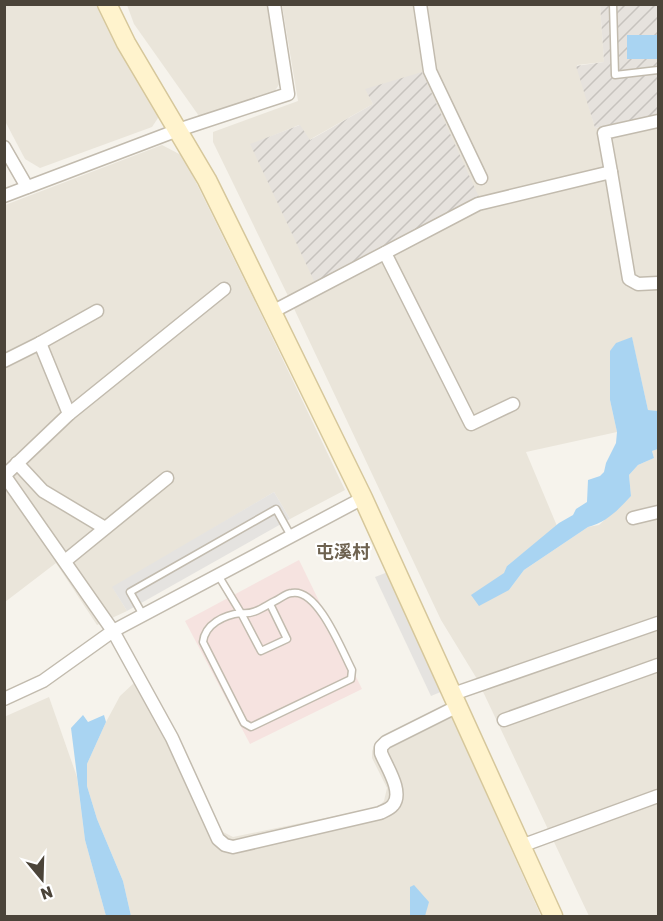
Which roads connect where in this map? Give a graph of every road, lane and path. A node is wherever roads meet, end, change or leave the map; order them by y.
1 (107, 4) edge
2 (274, 4) edge
3 (420, 4) edge
4 (613, 4) edge
5 (658, 70) edge
6 (658, 121) edge
7 (178, 130) junction
8 (4, 147) edge
9 (611, 172) junction
10 (481, 178) dead end
11 (27, 187) junction
12 (4, 196) edge
13 (385, 253) junction
14 (658, 283) edge
15 (225, 289) dead end
16 (97, 311) dead end
17 (272, 312) junction
18 (40, 343) junction
19 (4, 361) edge
20 (513, 404) dead end
21 (69, 414) junction
22 (17, 463) junction
23 (5, 475) edge
24 (167, 478) dead end
25 (363, 498) junction
26 (658, 512) edge
27 (633, 518) dead end
28 (105, 528) junction
29 (291, 536) junction
30 (65, 561) junction
31 (218, 575) junction
32 (270, 604) junction
33 (241, 613) junction
34 (142, 615) junction
35 (658, 624) edge
36 (113, 631) junction
37 (658, 665) edge
38 (4, 699) edge
39 (455, 700) junction
40 (504, 720) dead end
41 (658, 796) edge
42 (521, 846) junction
43 (554, 916) edge

1 - 7 main road
2 - 7 street
3 - 10 street
4 - 5 lane
6 - 9 street
7 - 11 street
7 - 17 main road
8 - 11 street
9 - 13 street
9 - 14 street
11 - 12 street
13 - 17 street
13 - 20 street
15 - 21 street
16 - 18 street
17 - 25 main road
18 - 19 street
18 - 21 street
21 - 22 street
22 - 23 street
22 - 28 street
23 - 30 street
24 - 28 street
25 - 29 street
25 - 39 main road
26 - 27 street
28 - 30 street
29 - 31 street
29 - 34 lane
30 - 36 street
31 - 33 lane
31 - 34 street
32 - 33 lane
32 - 33 lane
32 - 33 lane
34 - 36 street
35 - 39 street
36 - 38 street
36 - 39 street
37 - 40 street
39 - 42 main road
41 - 42 street
42 - 43 main road

